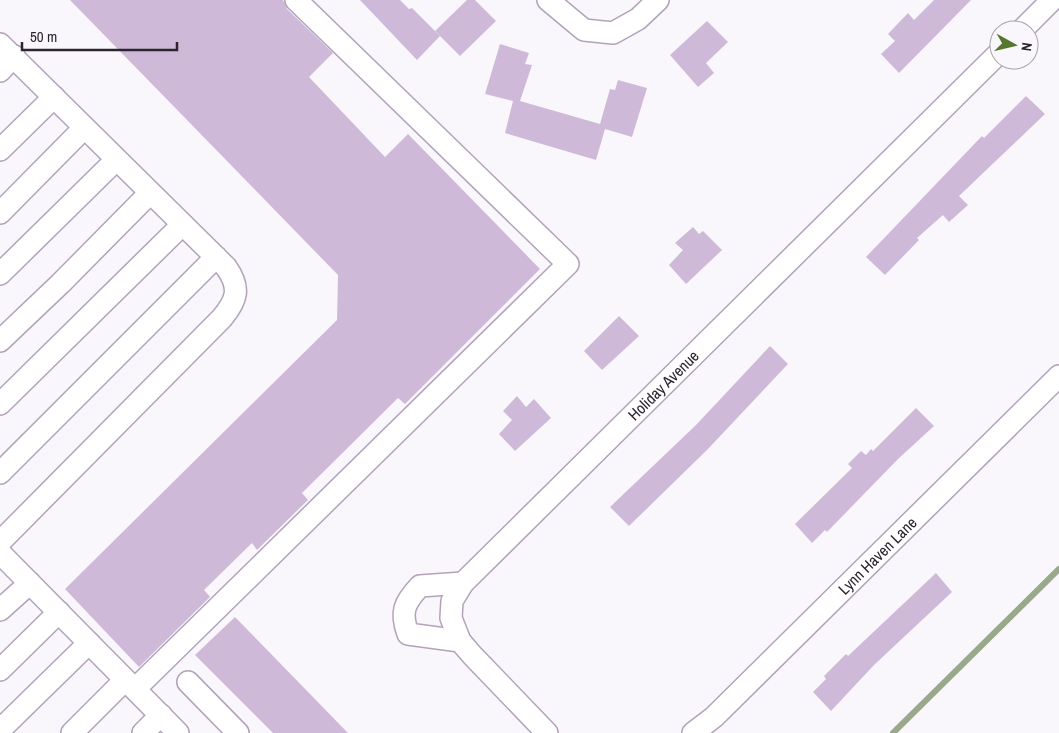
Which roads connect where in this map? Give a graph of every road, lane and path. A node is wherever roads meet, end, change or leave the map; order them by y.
1 (296, 0) edge
2 (548, 0) edge
3 (658, 0) edge
4 (1052, 0) edge
5 (1032, 20) edge
6 (5, 57) edge
7 (989, 63) edge
8 (54, 97) junction
9 (84, 128) junction
10 (0, 150) edge
11 (116, 160) junction
12 (150, 193) junction
13 (0, 213) edge
14 (182, 224) junction
15 (216, 257) junction
16 (0, 274) edge
17 (0, 341) edge
18 (1059, 376) edge
19 (0, 404) edge
20 (0, 473) edge
21 (0, 542) edge
22 (0, 553) edge
23 (30, 582) junction
24 (463, 583) junction
25 (0, 610) edge
26 (59, 612) junction
27 (460, 641) junction
28 (89, 643) junction
29 (0, 670) edge
30 (188, 682) dead end
31 (130, 685) junction
32 (161, 715) junction
33 (0, 730) edge
34 (72, 733) edge
35 (143, 733) edge
36 (178, 733) edge
37 (238, 733) edge
38 (547, 733) edge
39 (693, 733) edge

1 - 31 street
2 - 3 street
4 - 5 street
6 - 8 street
7 - 24 street, Holiday Avenue
8 - 9 street
8 - 10 street
9 - 11 street
9 - 13 street
11 - 12 street
11 - 16 street
12 - 14 street
12 - 17 street
14 - 15 street
14 - 19 street
15 - 20 street
15 - 21 street
18 - 39 street, Lynn Haven Lane
22 - 23 street
23 - 25 street
23 - 26 street
24 - 27 street, Holiday Avenue
24 - 27 street
26 - 28 street
26 - 29 street
27 - 38 street, Holiday Avenue
28 - 31 street
28 - 33 street
30 - 37 street
31 - 32 street
31 - 34 street
32 - 35 street
32 - 36 street

